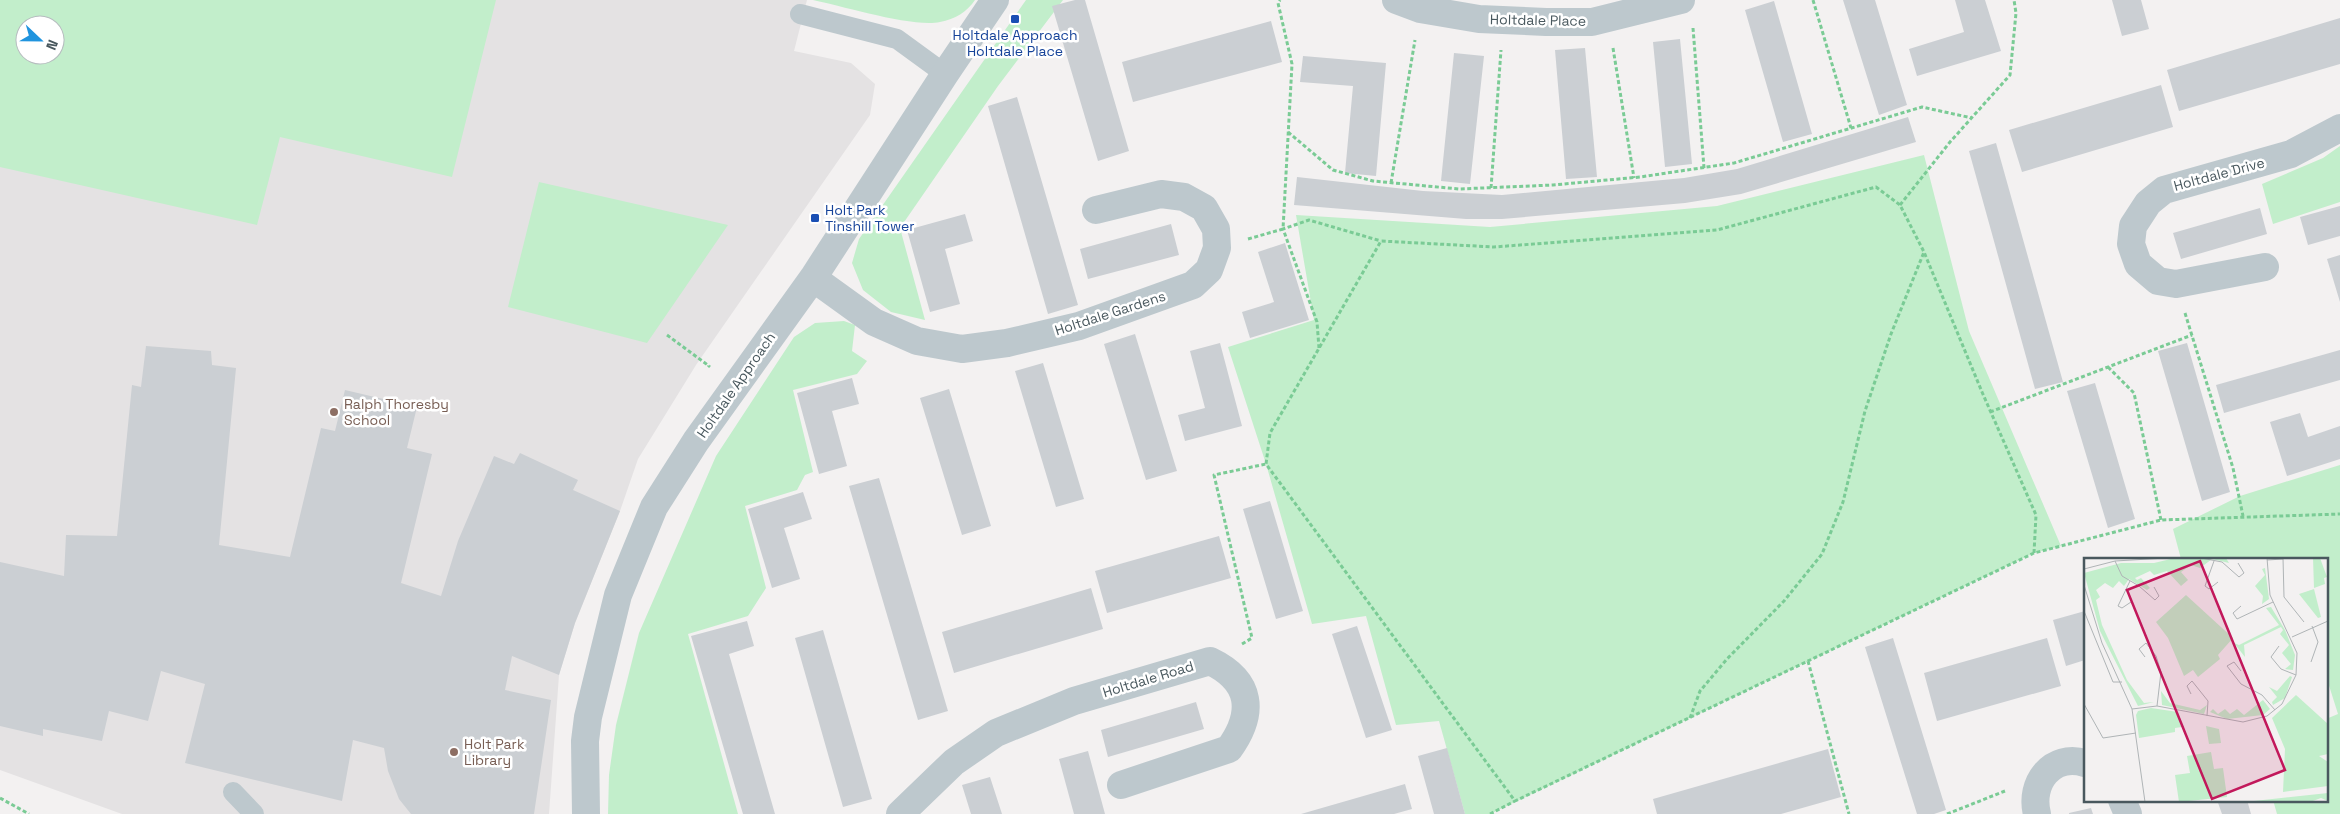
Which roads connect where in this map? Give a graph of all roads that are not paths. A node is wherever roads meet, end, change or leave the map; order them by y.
1 (996, 0) edge
2 (1408, 5) edge
3 (1687, 10) edge
4 (800, 14) dead end
5 (945, 74) junction
6 (2340, 128) edge
7 (1096, 210) dead end
8 (2265, 267) dead end
9 (812, 278) junction
10 (2084, 763) edge
11 (1121, 785) dead end
12 (233, 792) dead end
13 (2123, 802) edge
14 (254, 814) edge
15 (586, 814) edge
16 (900, 814) edge
17 (2037, 814) edge
18 (2128, 814) edge

1 - 5 street, Holtdale Approach
2 - 3 street, Holtdale Place
4 - 5 lane
5 - 9 street, Holtdale Approach
6 - 8 street, Holtdale Drive
7 - 9 street, Holtdale Gardens
9 - 15 street, Holtdale Approach
10 - 17 street
11 - 16 street, Holtdale Road
12 - 14 lane
13 - 18 street

